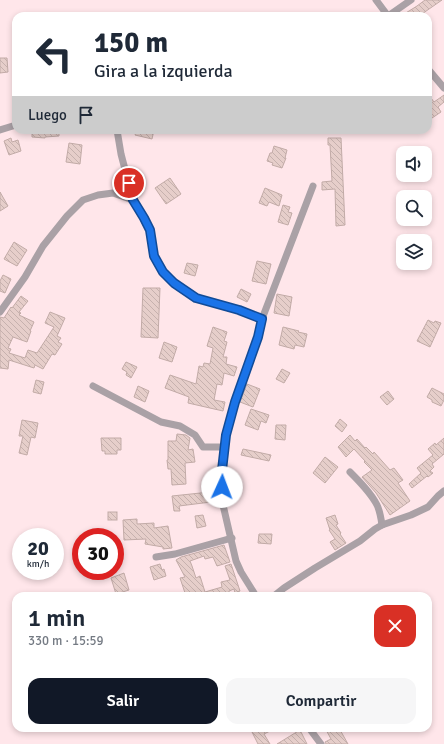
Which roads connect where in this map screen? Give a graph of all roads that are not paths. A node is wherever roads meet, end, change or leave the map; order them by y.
1 (376, 0) edge
2 (412, 0) edge
3 (385, 12) edge
4 (394, 12) edge
5 (432, 74) edge
6 (444, 88) edge
7 (12, 126) edge
8 (0, 130) edge
9 (118, 134) edge
10 (313, 186) dead end
11 (133, 200) junction
12 (0, 312) edge
13 (262, 319) junction
14 (93, 386) dead end
15 (225, 447) junction
16 (350, 472) dead end
17 (444, 491) edge
18 (382, 524) junction
19 (232, 538) junction
20 (156, 557) dead end
21 (254, 592) edge
22 (279, 592) edge
23 (312, 732) edge
24 (321, 744) edge

1 - 3 street
2 - 4 street
5 - 6 street
7 - 8 street
9 - 11 street
10 - 13 street
11 - 12 street
11 - 13 street
13 - 15 street
14 - 15 street
15 - 19 street
16 - 18 street
17 - 18 street
18 - 22 street
19 - 20 street
19 - 21 street
23 - 24 street

